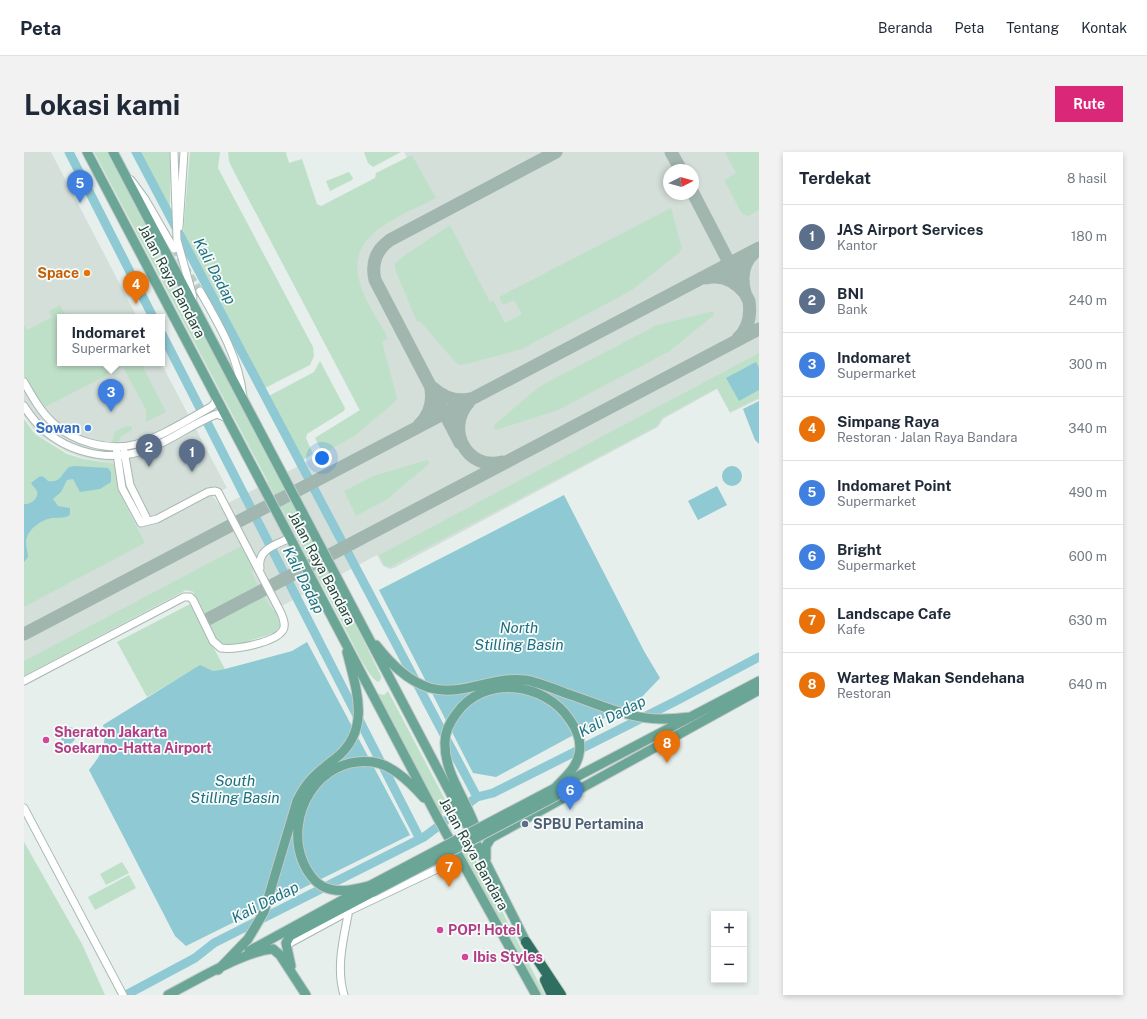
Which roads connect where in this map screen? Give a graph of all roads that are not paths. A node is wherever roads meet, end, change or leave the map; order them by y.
1 (87, 152) edge
2 (113, 152) edge
3 (174, 152) edge
4 (184, 152) edge
5 (119, 164) junction
6 (177, 200) junction
7 (177, 245) junction
8 (200, 291) tunnel mouth
9 (200, 318) junction
10 (24, 382) edge
11 (216, 395) junction
12 (244, 401) junction
13 (24, 406) edge
14 (228, 419) junction
15 (120, 447) junction
16 (121, 455) junction
17 (290, 538) junction
18 (261, 575) junction
19 (362, 626) junction
20 (343, 637) junction
21 (24, 681) edge
22 (759, 681) edge
23 (759, 690) edge
24 (692, 717) junction
25 (665, 740) junction
26 (556, 791) junction
27 (24, 808) edge
28 (434, 811) junction
29 (481, 852) junction
30 (461, 861) junction
31 (487, 865) junction
32 (371, 889) junction
33 (348, 915) dead end
34 (526, 942) junction
35 (286, 950) junction
36 (235, 961) junction
37 (218, 970) junction
38 (297, 978) junction
39 (121, 993) edge
40 (168, 995) edge
41 (306, 995) edge
42 (344, 995) edge
43 (536, 995) edge
44 (552, 995) edge
45 (561, 995) edge

1 - 11 main road, Jalan Raya Bandara
2 - 5 main road, Jalan Raya Bandara
3 - 6 street
4 - 6 street
5 - 7 street
5 - 9 main road, Jalan Raya Bandara
6 - 7 street
7 - 9 street
8 - 12 street
9 - 12 main road, Jalan Raya Bandara
10 - 15 street
11 - 14 main road, Jalan Raya Bandara
11 - 15 street
12 - 19 main road, Jalan Raya Bandara
13 - 16 street
14 - 16 street
14 - 17 main road, Jalan Raya Bandara
15 - 16 street
16 - 18 street
17 - 18 street
17 - 20 main road, Jalan Raya Bandara
18 - 21 street
19 - 24 main road
19 - 29 main road, Jalan Raya Bandara
20 - 28 main road, Jalan Raya Bandara
20 - 37 main road
22 - 24 main road
23 - 25 main road
24 - 26 main road
25 - 26 main road
25 - 31 main road
26 - 29 main road
26 - 32 main road, bridge
27 - 39 street
28 - 30 main road, Jalan Raya Bandara
28 - 32 main road
29 - 31 main road, Jalan Raya Bandara
30 - 35 street
30 - 43 main road, Jalan Raya Bandara
31 - 34 main road, Jalan Raya Bandara
32 - 35 main road
32 - 36 main road
33 - 42 street
34 - 44 highway
34 - 45 highway
35 - 38 main road
36 - 37 main road
36 - 38 main road
37 - 40 main road
38 - 41 main road

